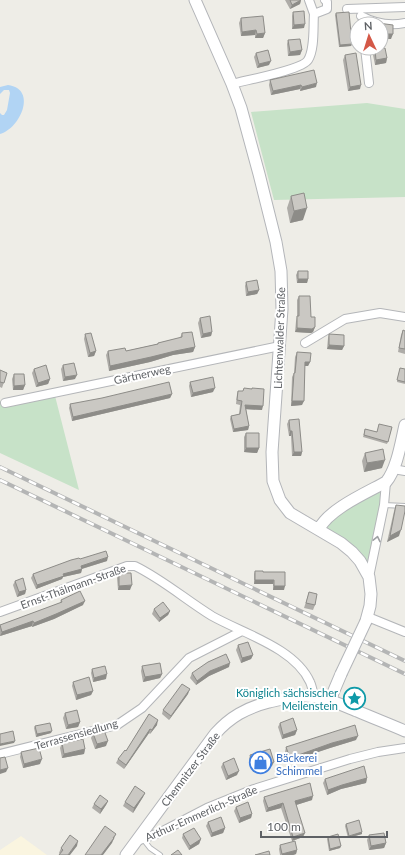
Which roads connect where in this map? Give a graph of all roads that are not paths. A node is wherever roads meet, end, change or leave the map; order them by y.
1 (195, 0) edge
2 (309, 0) edge
3 (325, 0) edge
4 (405, 7) edge
5 (347, 9) dead end
6 (314, 14) junction
7 (360, 16) edge
8 (405, 23) edge
9 (389, 24) edge
10 (366, 56) edge
11 (369, 83) dead end
12 (232, 84) junction
13 (405, 317) edge
14 (305, 344) dead end
15 (280, 346) junction
16 (5, 403) dead end
17 (405, 425) edge
18 (393, 469) junction
19 (405, 471) edge
20 (386, 482) junction
21 (384, 505) junction
22 (405, 506) edge
23 (319, 529) junction
24 (369, 577) junction
25 (0, 612) edge
26 (367, 619) junction
27 (242, 631) junction
28 (405, 632) edge
29 (314, 697) junction
30 (330, 700) junction
31 (405, 731) edge
32 (405, 748) edge
33 (0, 754) edge
34 (140, 840) junction
35 (126, 855) edge
36 (160, 855) edge

1 - 12 main road, Lichtenwalder Straße
2 - 6 street
3 - 6 street
4 - 7 street
5 - 7 street
6 - 12 street
8 - 9 street
10 - 11 street
12 - 15 main road, Lichtenwalder Straße
13 - 14 street
15 - 16 street, Gärtnerweg
15 - 23 main road, Lichtenwalder Straße
17 - 18 main road
18 - 19 street
18 - 20 main road
20 - 21 street
20 - 23 main road
21 - 22 lane
24 -> 21 street
23 - 24 main road, Lichtenwalder Straße
24 - 26 main road, Lichtenwalder Straße
25 - 27 street, Ernst-Thälmann-Straße
26 - 28 street
26 - 30 main road, Lichtenwalder Straße, bridge
27 - 29 street, Ernst-Thälmann-Straße
27 - 33 street, Terrassensiedlung
29 - 30 main road, Chemnitzer Straße
29 - 34 main road, Chemnitzer Straße
30 - 31 main road, Chemnitzer Straße
32 - 34 street, Arthur-Emmerlich-Straße
34 - 35 main road, Chemnitzer Straße
34 - 36 lane

